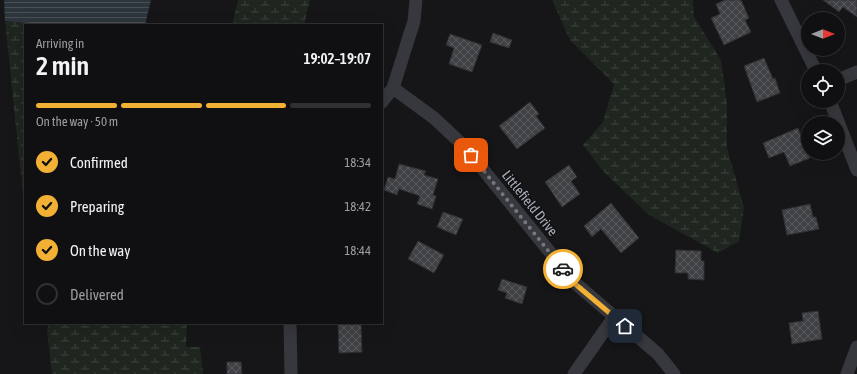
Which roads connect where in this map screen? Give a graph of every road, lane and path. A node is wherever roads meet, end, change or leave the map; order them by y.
1 (416, 0) edge
2 (781, 0) edge
3 (813, 64) edge
4 (857, 72) edge
5 (845, 77) edge
6 (393, 88) junction
7 (383, 101) edge
8 (833, 108) edge
9 (857, 170) edge
10 (614, 317) junction
11 (290, 324) edge
12 (857, 347) edge
13 (291, 374) edge
14 (574, 374) edge
15 (674, 374) edge
16 (847, 374) edge

1 - 6 street
2 - 3 street
4 - 5 street
6 - 7 street
6 - 10 street, Littlefield Drive
8 - 9 street
10 - 14 street
10 - 15 street, Littlefield Drive
11 - 13 street
12 - 16 street

